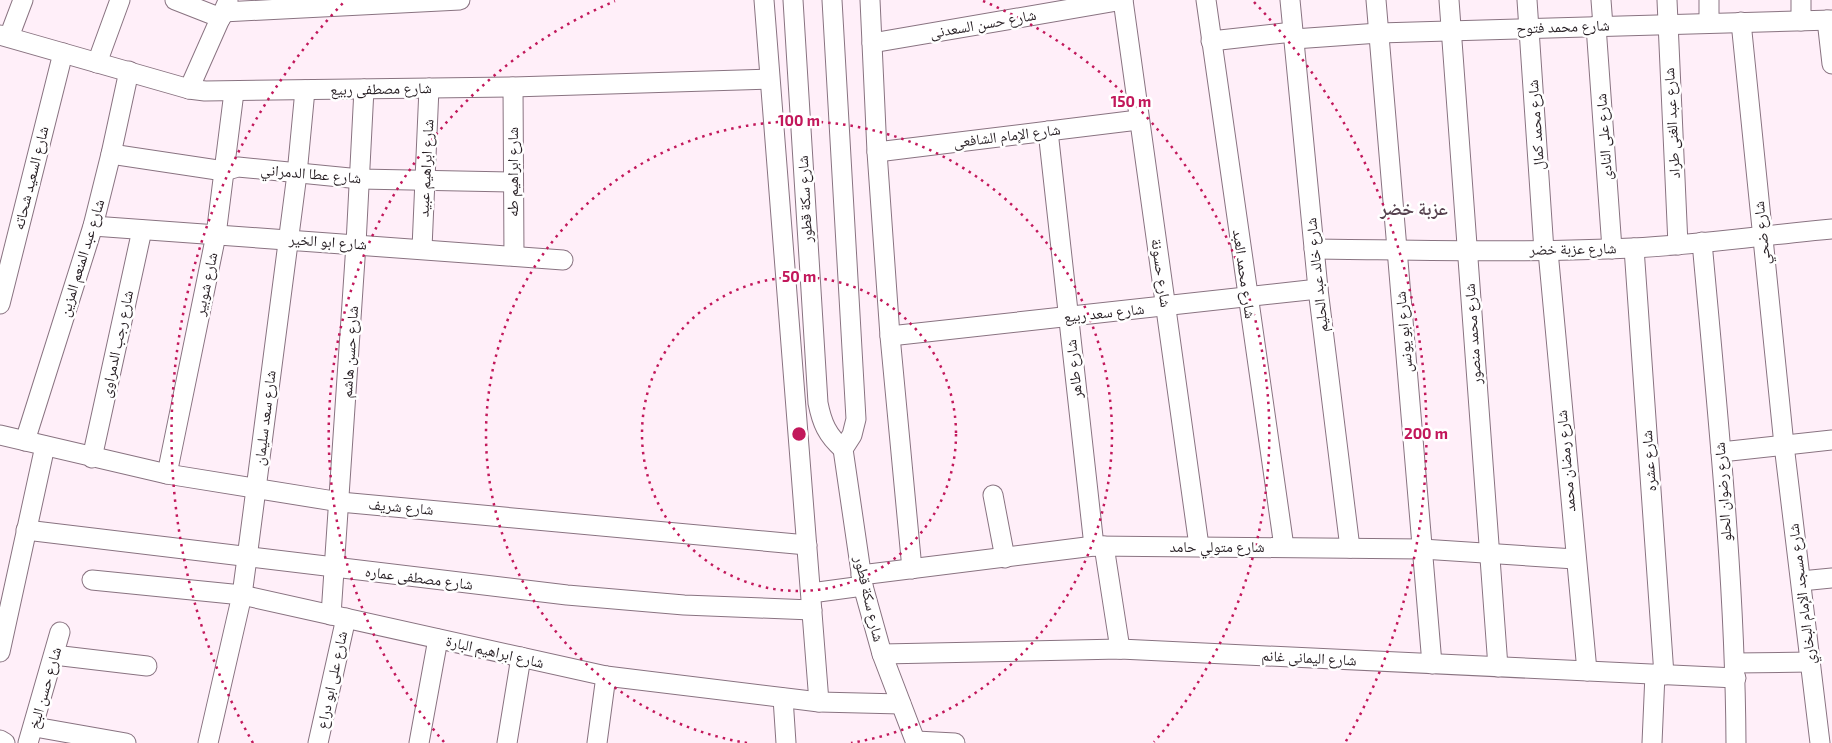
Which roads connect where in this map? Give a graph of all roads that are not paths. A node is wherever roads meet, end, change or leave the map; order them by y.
1 (23, 0) edge
2 (120, 0) edge
3 (175, 0) edge
4 (460, 0) edge
5 (764, 0) edge
6 (793, 0) edge
7 (832, 0) edge
8 (870, 0) edge
9 (1123, 0) edge
10 (1206, 0) edge
11 (1290, 0) edge
12 (1376, 0) edge
13 (1450, 0) edge
14 (1527, 0) edge
15 (1601, 0) edge
16 (1667, 0) edge
17 (1709, 0) edge
18 (1800, 0) edge
19 (224, 10) edge
20 (1829, 20) edge
21 (1802, 21) junction
22 (1741, 22) junction
23 (1708, 23) junction
24 (1667, 24) junction
25 (1599, 26) junction
26 (1529, 28) junction
27 (1452, 31) junction
28 (1379, 33) junction
29 (5, 36) edge
30 (1293, 36) junction
31 (1211, 41) junction
32 (872, 43) junction
33 (63, 52) junction
34 (97, 62) junction
35 (1832, 64) edge
36 (129, 72) junction
37 (769, 79) junction
38 (513, 87) junction
39 (430, 88) junction
40 (189, 89) junction
41 (364, 89) junction
42 (305, 90) junction
43 (234, 92) junction
44 (1138, 120) junction
45 (1048, 131) junction
46 (876, 152) junction
47 (111, 154) junction
48 (224, 171) junction
49 (297, 174) junction
50 (360, 179) junction
51 (425, 182) junction
52 (513, 182) junction
53 (93, 226) junction
54 (1832, 229) edge
55 (142, 230) junction
56 (216, 235) junction
57 (1762, 236) junction
58 (288, 240) junction
59 (1702, 242) junction
60 (356, 244) junction
61 (1678, 245) junction
62 (422, 248) junction
63 (1634, 248) junction
64 (1314, 249) junction
65 (1612, 249) junction
66 (1397, 250) junction
67 (1467, 250) junction
68 (1546, 251) junction
69 (514, 256) junction
70 (563, 260) dead end
71 (1318, 289) junction
72 (1248, 297) junction
73 (0, 304) edge
74 (1166, 306) junction
75 (1069, 318) junction
76 (890, 336) junction
77 (0, 435) edge
78 (1832, 440) edge
79 (25, 441) junction
80 (1784, 445) junction
81 (45, 446) junction
82 (843, 449) junction
83 (1721, 452) junction
84 (92, 458) junction
85 (167, 474) junction
86 (256, 489) junction
87 (993, 495) dead end
88 (340, 502) junction
89 (26, 530) junction
90 (807, 545) junction
91 (1099, 546) junction
92 (1200, 546) junction
93 (1284, 548) junction
94 (1350, 548) junction
95 (1422, 549) junction
96 (1489, 554) junction
97 (247, 558) junction
98 (1004, 558) junction
99 (1575, 559) junction
100 (334, 568) junction
101 (912, 569) junction
102 (1832, 578) edge
103 (92, 580) dead end
104 (862, 581) junction
105 (1801, 581) junction
106 (242, 595) junction
107 (811, 601) junction
108 (338, 616) junction
109 (60, 632) dead end
110 (438, 639) junction
111 (1120, 649) junction
112 (0, 652) edge
113 (882, 654) junction
114 (54, 655) junction
115 (521, 657) junction
116 (1810, 662) junction
117 (1432, 664) junction
118 (147, 666) dead end
119 (1498, 667) junction
120 (1587, 671) junction
121 (1735, 671) junction
122 (1660, 674) junction
123 (606, 676) junction
124 (783, 698) junction
125 (819, 702) junction
126 (901, 704) junction
127 (32, 735) edge
128 (0, 740) edge
129 (916, 742) edge
130 (5, 743) edge
131 (126, 743) edge
132 (208, 743) edge
133 (318, 743) edge
134 (419, 743) edge
135 (506, 743) edge
136 (597, 743) edge
137 (786, 743) edge
138 (955, 743) edge
139 (1652, 743) edge
140 (1736, 743) edge
141 (1820, 743) edge

1 - 29 street
2 - 34 street
3 - 19 street
4 - 19 street
5 - 37 street
6 - 82 street, شارع سكة قطور
7 - 82 street
8 - 32 street
9 - 32 street, شارع حسن السعدنى
9 - 44 street, شارع حسونة
10 - 31 street, شارع محمد العبد
11 - 30 street, شارع خالد عبد الحليم
12 - 28 street, شارع ابو يونس
13 - 27 street, شارع محمد منصور
14 - 26 street, شارع محمد كمال
15 - 25 street, شارع على النادى
16 - 24 street, شارع عبد الغنى طراد
17 - 23 street
18 - 21 street
19 - 40 street
20 - 21 street, شارع محمد فتوح
20 - 35 street
21 - 22 street, شارع محمد فتوح
22 - 23 street, شارع محمد فتوح
22 - 57 street, شارع ضحي
23 - 24 street, شارع محمد فتوح
24 - 25 street, شارع محمد فتوح
24 - 61 street, شارع عبد الغنى طراد
25 - 26 street, شارع محمد فتوح
25 - 65 street, شارع على النادى
26 - 27 street, شارع محمد فتوح
26 - 68 street, شارع محمد كمال
27 - 28 street, شارع محمد فتوح
27 - 67 street, شارع محمد منصور
28 - 30 street, شارع محمد فتوح
28 - 66 street, شارع ابو يونس
29 - 33 street, شارع مصطفى ربيع
30 - 31 street, شارع محمد فتوح
30 - 64 street, شارع خالد عبد الحليم
31 - 72 street, شارع محمد العبد
32 - 46 street
33 - 34 street, شارع مصطفى ربيع
33 - 73 street, شارع السعيد شحاته
34 - 36 street, شارع مصطفى ربيع
36 - 40 street, شارع مصطفى ربيع
36 - 47 street, شارع عبد المنعم المزين
37 - 38 street, شارع مصطفى ربيع
37 - 90 street
38 - 39 street, شارع مصطفى ربيع
38 - 52 street, شارع ابراهيم طه
39 - 41 street, شارع مصطفى ربيع
39 - 51 street, شارع ابراهيم عبيد
40 - 43 street, شارع مصطفى ربيع
41 - 42 street, شارع مصطفى ربيع
41 - 50 street, شارع حسن هاشم
42 - 43 street, شارع مصطفى ربيع
42 - 49 street, شارع سعد سليمان
43 - 48 street, شارع شوبير
44 - 45 street, شارع الإمام الشافعى
44 - 74 street, شارع حسونة
45 - 46 street, شارع الإمام الشافعى
45 - 75 street, شارع طاهر
46 - 76 street
47 - 48 street, شارع عطا الدمراني
47 - 53 street, شارع عبد المنعم المزين
48 - 49 street, شارع عطا الدمراني
48 - 56 street, شارع شوبير
49 - 50 street, شارع عطا الدمراني
49 - 58 street, شارع سعد سليمان
50 - 51 street, شارع عطا الدمراني
50 - 60 street, شارع حسن هاشم
51 - 52 street, شارع عطا الدمراني
51 - 62 street, شارع ابراهيم عبيد
52 - 69 street, شارع ابراهيم طه
53 - 55 street, شارع ابو الخير
53 - 79 street, شارع عبد المنعم المزين
54 - 57 street, شارع عزبة خضر
55 - 56 street, شارع ابو الخير
55 - 84 street, شارع رجب الدمراوى
56 - 58 street, شارع ابو الخير
56 - 85 street, شارع شوبير
57 - 59 street, شارع عزبة خضر
57 - 80 street, شارع ضحي
58 - 60 street, شارع ابو الخير
58 - 86 street, شارع سعد سليمان
59 - 61 street, شارع عزبة خضر
59 - 83 street, شارع رضوان الحلو
60 - 62 street, شارع ابو الخير
60 - 88 street, شارع حسن هاشم
61 - 63 street, شارع عزبة خضر
62 - 69 street, شارع ابو الخير
63 - 65 street, شارع عزبة خضر
63 - 122 street, شارع عشره
64 - 66 street, شارع عزبة خضر
64 - 71 street, شارع خالد عبد الحليم
65 - 68 street, شارع عزبة خضر
66 - 67 street, شارع عزبة خضر
66 - 95 street, شارع ابو يونس
67 - 68 street, شارع عزبة خضر
67 - 96 street, شارع محمد منصور
68 - 99 street, شارع رمضان محمد
69 - 70 street, شارع ابو الخير
71 - 72 street, شارع سعد ربيع
71 - 94 street, شارع خالد عبد الحليم
72 - 74 street, شارع سعد ربيع
72 - 93 street, شارع محمد العبد
74 - 75 street, شارع سعد ربيع
74 - 92 street, شارع حسونة
75 - 76 street, شارع سعد ربيع
75 - 91 street, شارع طاهر
76 - 101 street
77 - 79 street, شارع شريف
78 - 80 street
79 - 81 street, شارع شريف
80 - 83 street
80 - 105 street, شارع مسجد الإمام البخاري
81 - 84 street, شارع شريف
81 - 89 street
82 - 104 street, شارع سكة قطور
83 - 121 street, شارع رضوان الحلو
84 - 85 street, شارع شريف
85 - 86 street, شارع شريف
86 - 88 street, شارع شريف
86 - 97 street, شارع سعد سليمان
87 - 98 street
88 - 90 street, شارع شريف
88 - 100 street, شارع حسن هاشم
89 - 97 street, شارع مصطفى عماره
89 - 112 street
90 - 107 street
91 - 92 street, شارع متولي حامد
91 - 98 street, شارع متولي حامد
91 - 111 street, شارع طاهر
92 - 93 street, شارع متولي حامد
93 - 94 street, شارع متولي حامد
94 - 95 street, شارع متولي حامد
95 - 96 street, شارع متولي حامد
95 - 117 street, شارع ابو يونس
96 - 99 street, شارع متولي حامد
96 - 119 street, شارع محمد منصور
97 - 100 street, شارع مصطفى عماره
97 - 106 street, شارع سعد سليمان
98 - 101 street, شارع متولي حامد
99 - 120 street, شارع رمضان محمد
100 - 107 street, شارع مصطفى عماره
100 - 108 street, شارع حسن هاشم
101 - 104 street, شارع متولي حامد
102 - 105 street
103 - 106 street, شارع ابراهيم البارة
104 - 107 street, شارع مصطفى عماره
104 - 113 street, شارع سكة قطور
105 - 116 street, شارع مسجد الإمام البخاري
106 - 108 street, شارع ابراهيم البارة
106 - 132 street, شارع سعد سليمان
107 - 125 street
108 - 110 street, شارع ابراهيم البارة
108 - 133 street, شارع على ابو دراع
109 - 114 street, شارع حسن البخ
110 - 115 street, شارع ابراهيم البارة
110 - 134 street
111 - 113 street, شارع اليمانى غانم
111 - 117 street, شارع اليمانى غانم
113 - 126 street, شارع سكة قطور
114 - 118 street
114 - 127 street, شارع حسن البخ
115 - 123 street, شارع ابراهيم البارة
115 - 135 street
116 - 121 street, شارع اليمانى غانم
116 - 141 street, شارع مسجد الإمام البخاري
117 - 119 street, شارع اليمانى غانم
119 - 120 street, شارع اليمانى غانم
120 - 122 street, شارع اليمانى غانم
121 - 122 street, شارع اليمانى غانم
121 - 140 street, شارع رضوان الحلو
122 - 139 street, شارع عشره
123 - 124 street, شارع ابراهيم البارة
123 - 136 street
124 - 125 street, شارع ابراهيم البارة
124 - 137 street
125 - 126 street, شارع ابراهيم البارة
126 - 129 street, شارع سكة قطور
127 - 131 street
128 - 130 street
129 - 138 street

